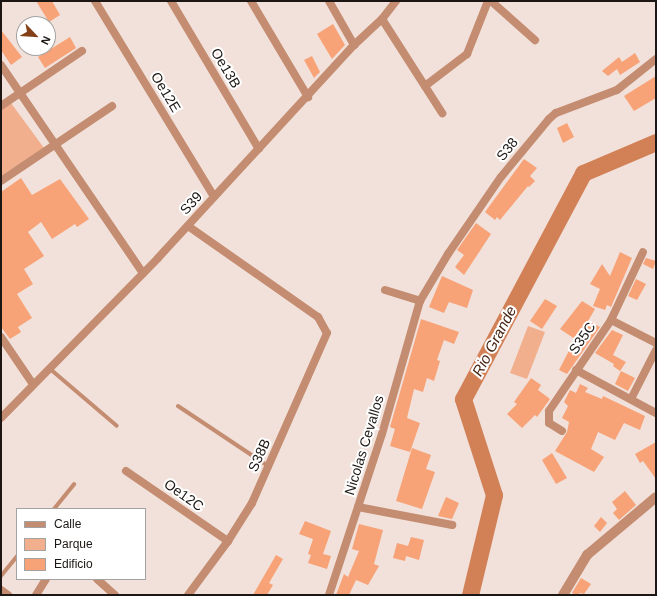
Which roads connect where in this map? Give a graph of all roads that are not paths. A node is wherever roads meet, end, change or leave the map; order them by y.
1 (95, 1) edge
2 (171, 1) edge
3 (251, 1) edge
4 (329, 1) edge
5 (396, 1) edge
6 (488, 1) edge
7 (491, 1) edge
8 (382, 19) junction
9 (536, 40) dead end
10 (354, 45) junction
11 (82, 51) dead end
12 (656, 59) edge
13 (1, 65) edge
14 (424, 86) junction
15 (20, 93) junction
16 (308, 97) junction
17 (1, 106) edge
18 (112, 106) dead end
19 (442, 113) dead end
20 (55, 145) junction
21 (259, 149) junction
22 (1, 181) edge
23 (214, 196) junction
24 (188, 226) junction
25 (643, 252) dead end
26 (143, 273) junction
27 (385, 290) dead end
28 (420, 301) junction
29 (611, 320) junction
30 (1, 337) edge
31 (656, 343) edge
32 (656, 350) edge
33 (49, 368) junction
34 (576, 370) junction
35 (33, 384) junction
36 (631, 399) junction
37 (178, 406) dead end
38 (656, 412) edge
39 (1, 418) edge
40 (116, 426) dead end
41 (562, 431) dead end
42 (268, 466) junction
43 (126, 471) dead end
44 (74, 484) dead end
45 (656, 497) edge
46 (358, 507) junction
47 (55, 508) edge
48 (452, 525) dead end
49 (228, 541) junction
50 (16, 557) edge
51 (1, 576) edge
52 (45, 580) edge
53 (98, 580) edge
54 (1, 590) edge
55 (8, 595) edge
56 (36, 595) edge
57 (115, 595) edge
58 (188, 595) edge
59 (329, 595) edge
60 (563, 595) edge

1 - 23 street, Oe12E
2 - 21 street, Oe13B
3 - 16 street
4 - 10 street
5 - 8 street, S39
6 - 14 street
7 - 9 street
8 - 10 street, S39
8 - 14 street
10 - 16 street, S39
11 - 15 street
12 - 28 street, S38
13 - 15 street
14 - 19 street
15 - 17 street
15 - 20 street
16 - 21 street, S39
18 - 20 street
20 - 22 street
20 - 26 street
21 - 23 street, S39
23 - 24 street, S39
24 - 26 street, S39
24 - 42 street, S38B
25 - 29 street, S35C
26 - 33 street, S39
27 - 28 street
28 - 46 street, Nicolas Cevallos
29 - 31 street
29 - 34 street, S35C
30 - 35 street
32 - 36 street
33 - 35 street, S39
33 - 40 lane
34 - 36 street
34 - 41 street, S35C
35 - 39 street, S39
36 - 38 street
37 - 42 lane
42 - 49 street, S38B
43 - 49 street, Oe12C
44 - 47 lane
45 - 60 street
46 - 48 street
46 - 59 street, Nicolas Cevallos
49 - 58 street, S38B
50 - 51 lane
52 - 56 street
53 - 57 street
54 - 55 street

